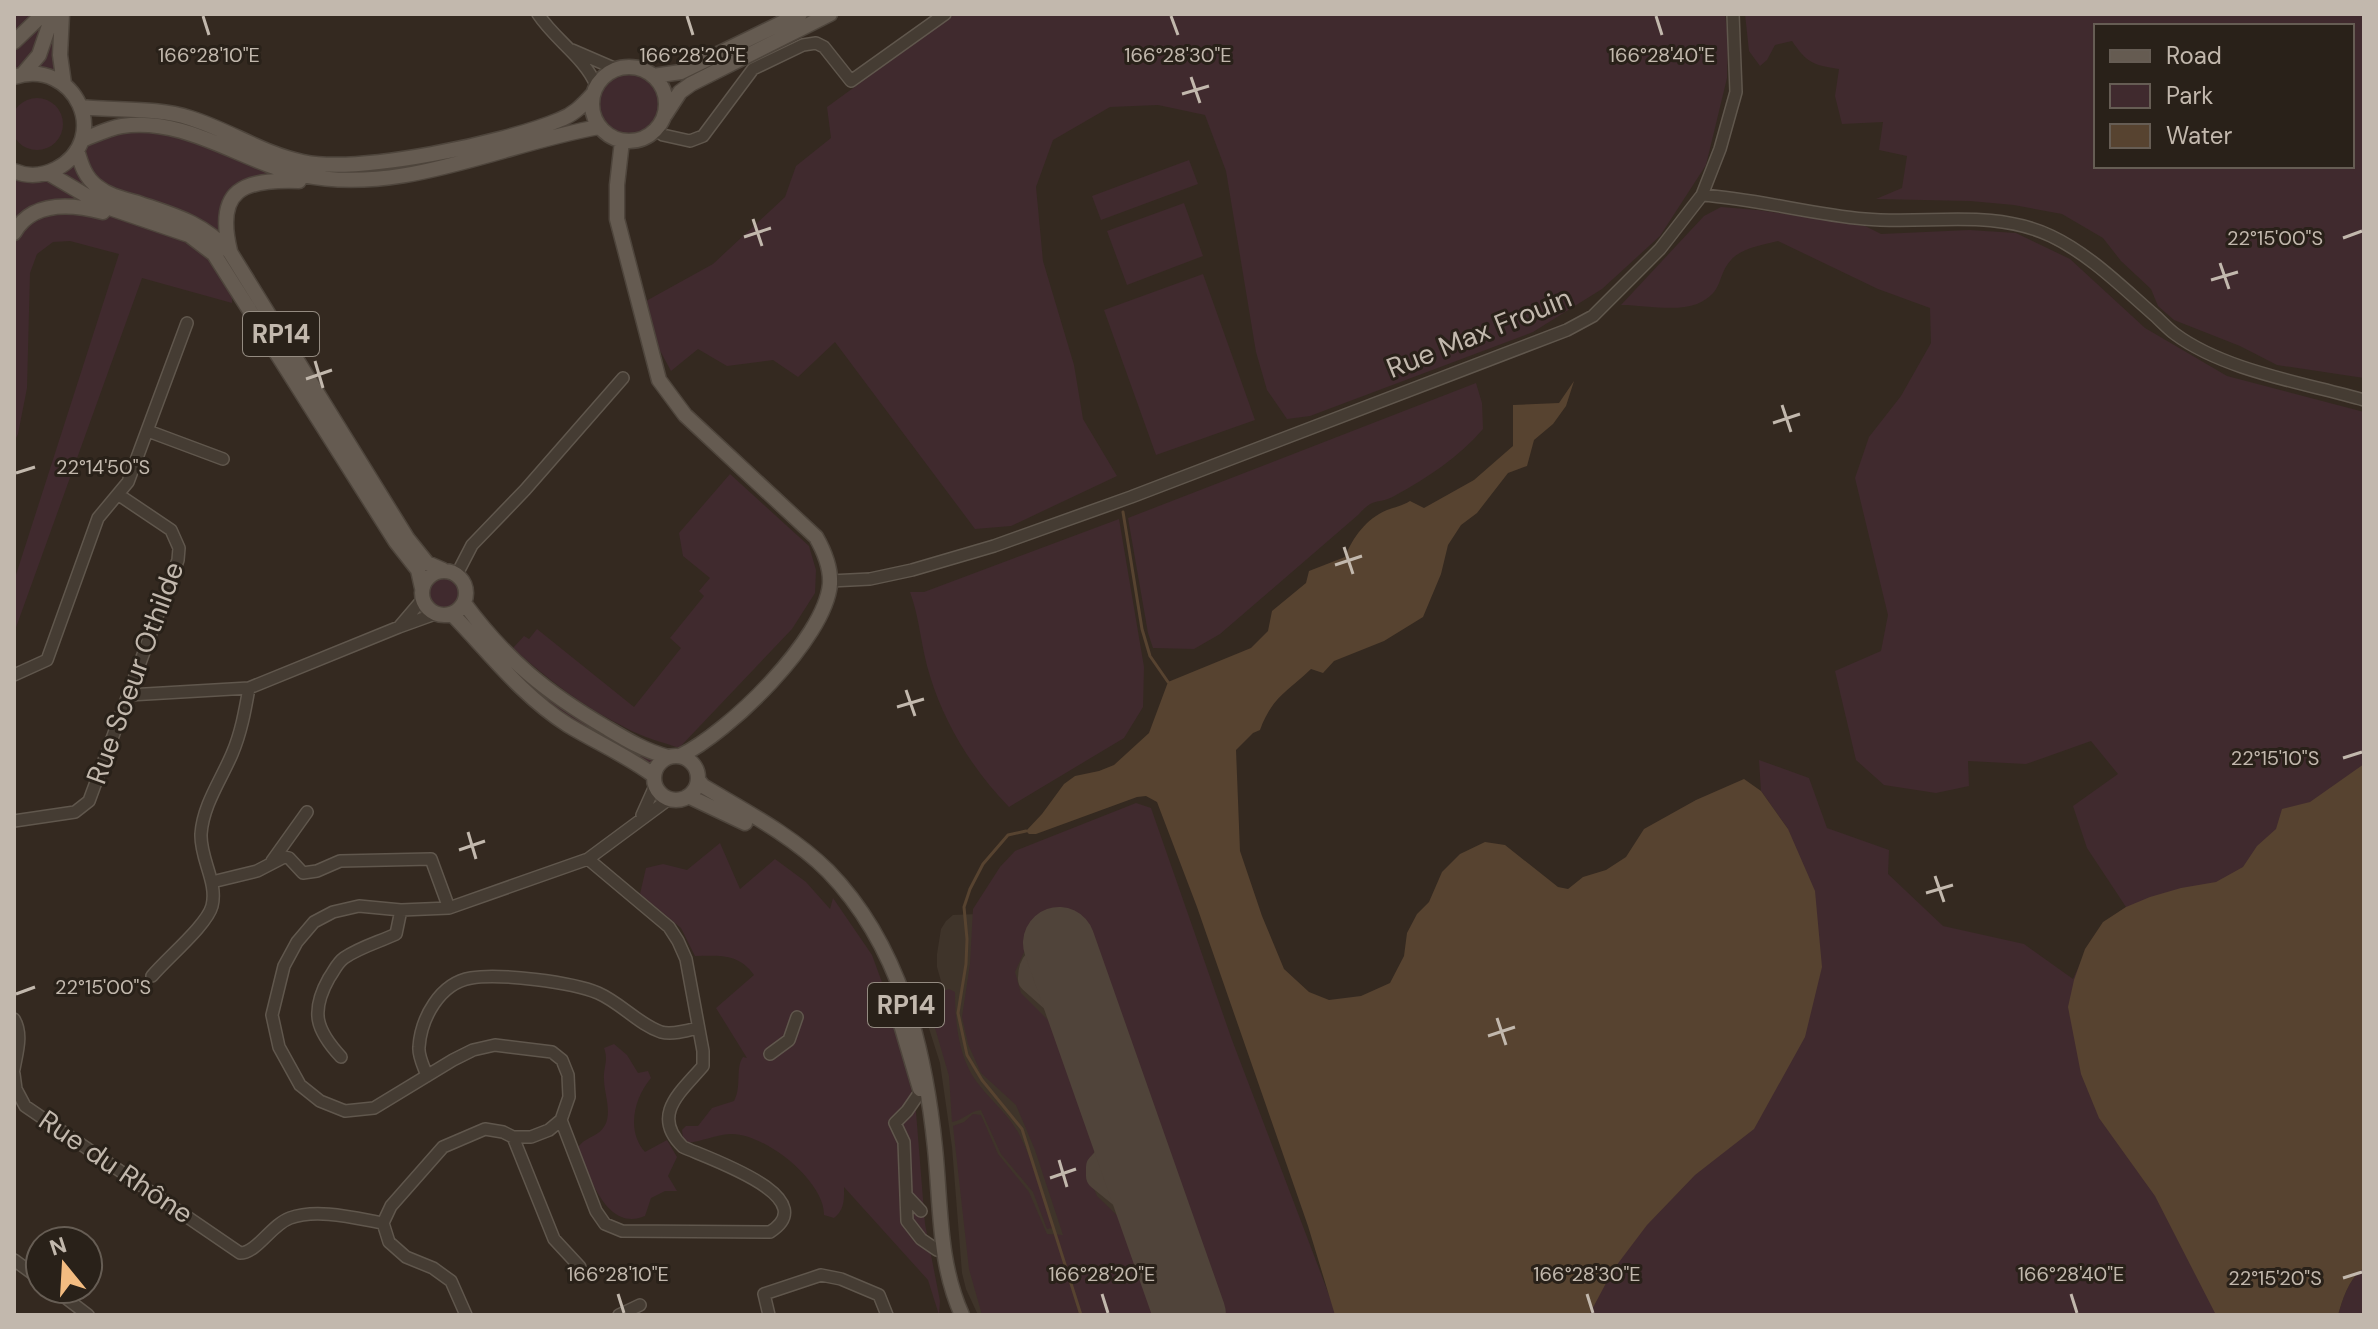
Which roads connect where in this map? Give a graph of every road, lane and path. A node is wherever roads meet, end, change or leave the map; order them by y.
1 (43, 14) edge
2 (53, 14) edge
3 (62, 14) edge
4 (538, 14) edge
5 (800, 14) edge
6 (830, 14) edge
7 (945, 14) edge
8 (1733, 14) edge
9 (14, 42) edge
10 (568, 48) junction
11 (616, 69) junction
12 (18, 76) edge
13 (653, 76) junction
14 (64, 84) junction
15 (594, 90) junction
16 (82, 107) junction
17 (664, 115) junction
18 (599, 127) junction
19 (656, 130) junction
20 (622, 141) junction
21 (80, 145) junction
22 (48, 173) junction
23 (16, 174) edge
24 (346, 182) junction
25 (1702, 195) junction
26 (155, 225) junction
27 (14, 233) edge
28 (230, 252) junction
29 (187, 323) dead end
30 (623, 378) dead end
31 (2364, 400) edge
32 (148, 431) junction
33 (223, 459) dead end
34 (119, 495) junction
35 (450, 572) junction
36 (830, 581) junction
37 (422, 594) junction
38 (464, 603) junction
39 (435, 614) junction
40 (452, 614) junction
41 (399, 627) junction
42 (14, 675) edge
43 (249, 688) junction
44 (129, 695) junction
45 (716, 734) junction
46 (674, 756) junction
47 (697, 774) junction
48 (654, 780) junction
49 (688, 796) junction
50 (669, 799) junction
51 (307, 812) dead end
52 (640, 819) junction
53 (14, 821) edge
54 (588, 859) junction
55 (270, 865) junction
56 (212, 882) junction
57 (449, 908) junction
58 (401, 910) junction
59 (152, 976) dead end
60 (797, 1017) dead end
61 (14, 1019) edge
62 (697, 1028) junction
63 (770, 1054) dead end
64 (341, 1057) dead end
65 (14, 1071) edge
66 (427, 1076) junction
67 (920, 1092) junction
68 (561, 1120) junction
69 (513, 1137) junction
70 (906, 1195) junction
71 (921, 1211) dead end
72 (383, 1223) junction
73 (937, 1250) junction
74 (580, 1267) dead end
75 (640, 1305) dead end
76 (466, 1315) edge
77 (619, 1315) edge
78 (769, 1315) edge
79 (887, 1315) edge
80 (954, 1315) edge
81 (962, 1315) edge

1 - 9 main road
2 - 12 main road
3 - 14 main road
4 - 10 street
5 - 13 main road
6 - 17 main road
7 - 19 street
8 - 25 street, Rue Max Frouin
10 - 11 street
10 - 15 street
11 - 13 main road
11 - 15 main road
12 - 14 main road
13 - 17 main road
14 - 16 main road
15 - 16 main road
15 - 18 main road
16 - 21 main road
17 - 19 main road
18 - 20 main road
18 - 24 main road
19 - 20 main road
20 - 36 main road
21 - 22 main road
21 - 24 main road
21 - 28 main road, RP14
22 - 23 main road
22 - 26 main road, RP14
24 - 28 main road
25 - 31 street
25 - 36 street, Rue Max Frouin
26 - 27 main road
26 - 37 main road, RP14
28 - 35 main road, RP14
29 - 32 street
30 - 35 street
32 - 33 street
32 - 34 street
34 - 42 street
34 - 44 street, Rue Soeur Othilde
35 - 37 main road
35 - 38 main road
36 - 45 main road
37 - 39 main road
37 - 41 street
38 - 40 main road
38 - 46 main road
39 - 40 main road
39 - 41 street
40 - 48 main road
41 - 43 street
43 - 44 street
43 - 56 street
44 - 53 street, Rue Soeur Othilde
45 - 46 main road
45 - 47 main road
46 - 47 main road
46 - 48 main road
47 - 49 main road
47 - 81 main road, RP14
48 - 50 main road
48 - 52 street
49 - 50 main road
49 - 67 main road, RP14
50 - 52 street
51 - 55 street
52 - 54 street
54 - 57 street
54 - 62 street
55 - 56 street
55 - 57 street
56 - 59 street
57 - 58 street
58 - 64 street
58 - 66 street
60 - 63 street
61 - 65 street, Rue du Rhône
62 - 66 street
62 - 68 street
65 - 72 street, Rue du Rhône
66 - 68 street
67 - 70 street
67 - 73 main road, RP14
68 - 69 street
69 - 72 street
69 - 74 street
70 - 71 street
70 - 73 street
72 - 76 street
73 - 80 main road, RP14
75 - 77 street
78 - 79 street

